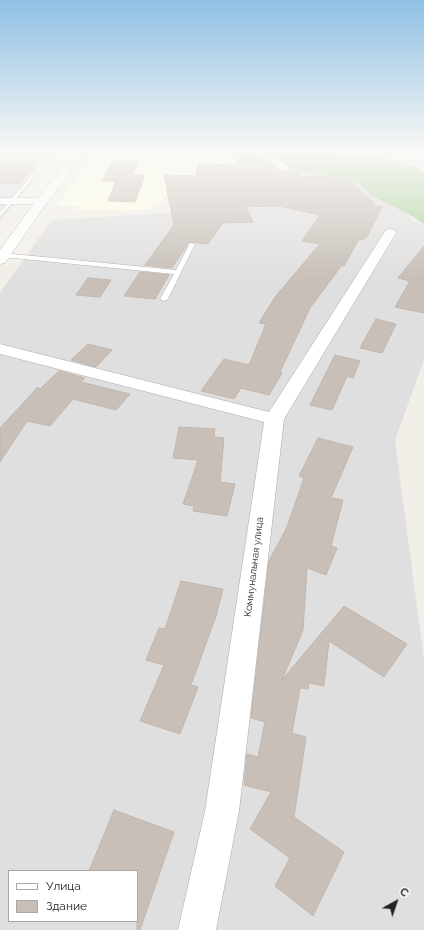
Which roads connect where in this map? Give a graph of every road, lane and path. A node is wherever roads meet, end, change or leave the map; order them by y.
1 (19, 193) edge
2 (49, 193) edge
3 (0, 201) edge
4 (12, 201) junction
5 (42, 202) junction
6 (0, 215) edge
7 (390, 233) dead end
8 (192, 244) dead end
9 (2, 257) edge
10 (178, 272) junction
11 (164, 299) dead end
12 (0, 350) edge
13 (274, 419) junction
14 (197, 930) edge

1 - 4 lane
2 - 5 street
3 - 4 street
4 - 5 street
4 - 6 lane
5 - 9 street
7 - 13 street, Коммунальная улица
8 - 10 lane
9 - 10 lane
10 - 11 lane
12 - 13 street
13 - 14 street, Коммунальная улица

